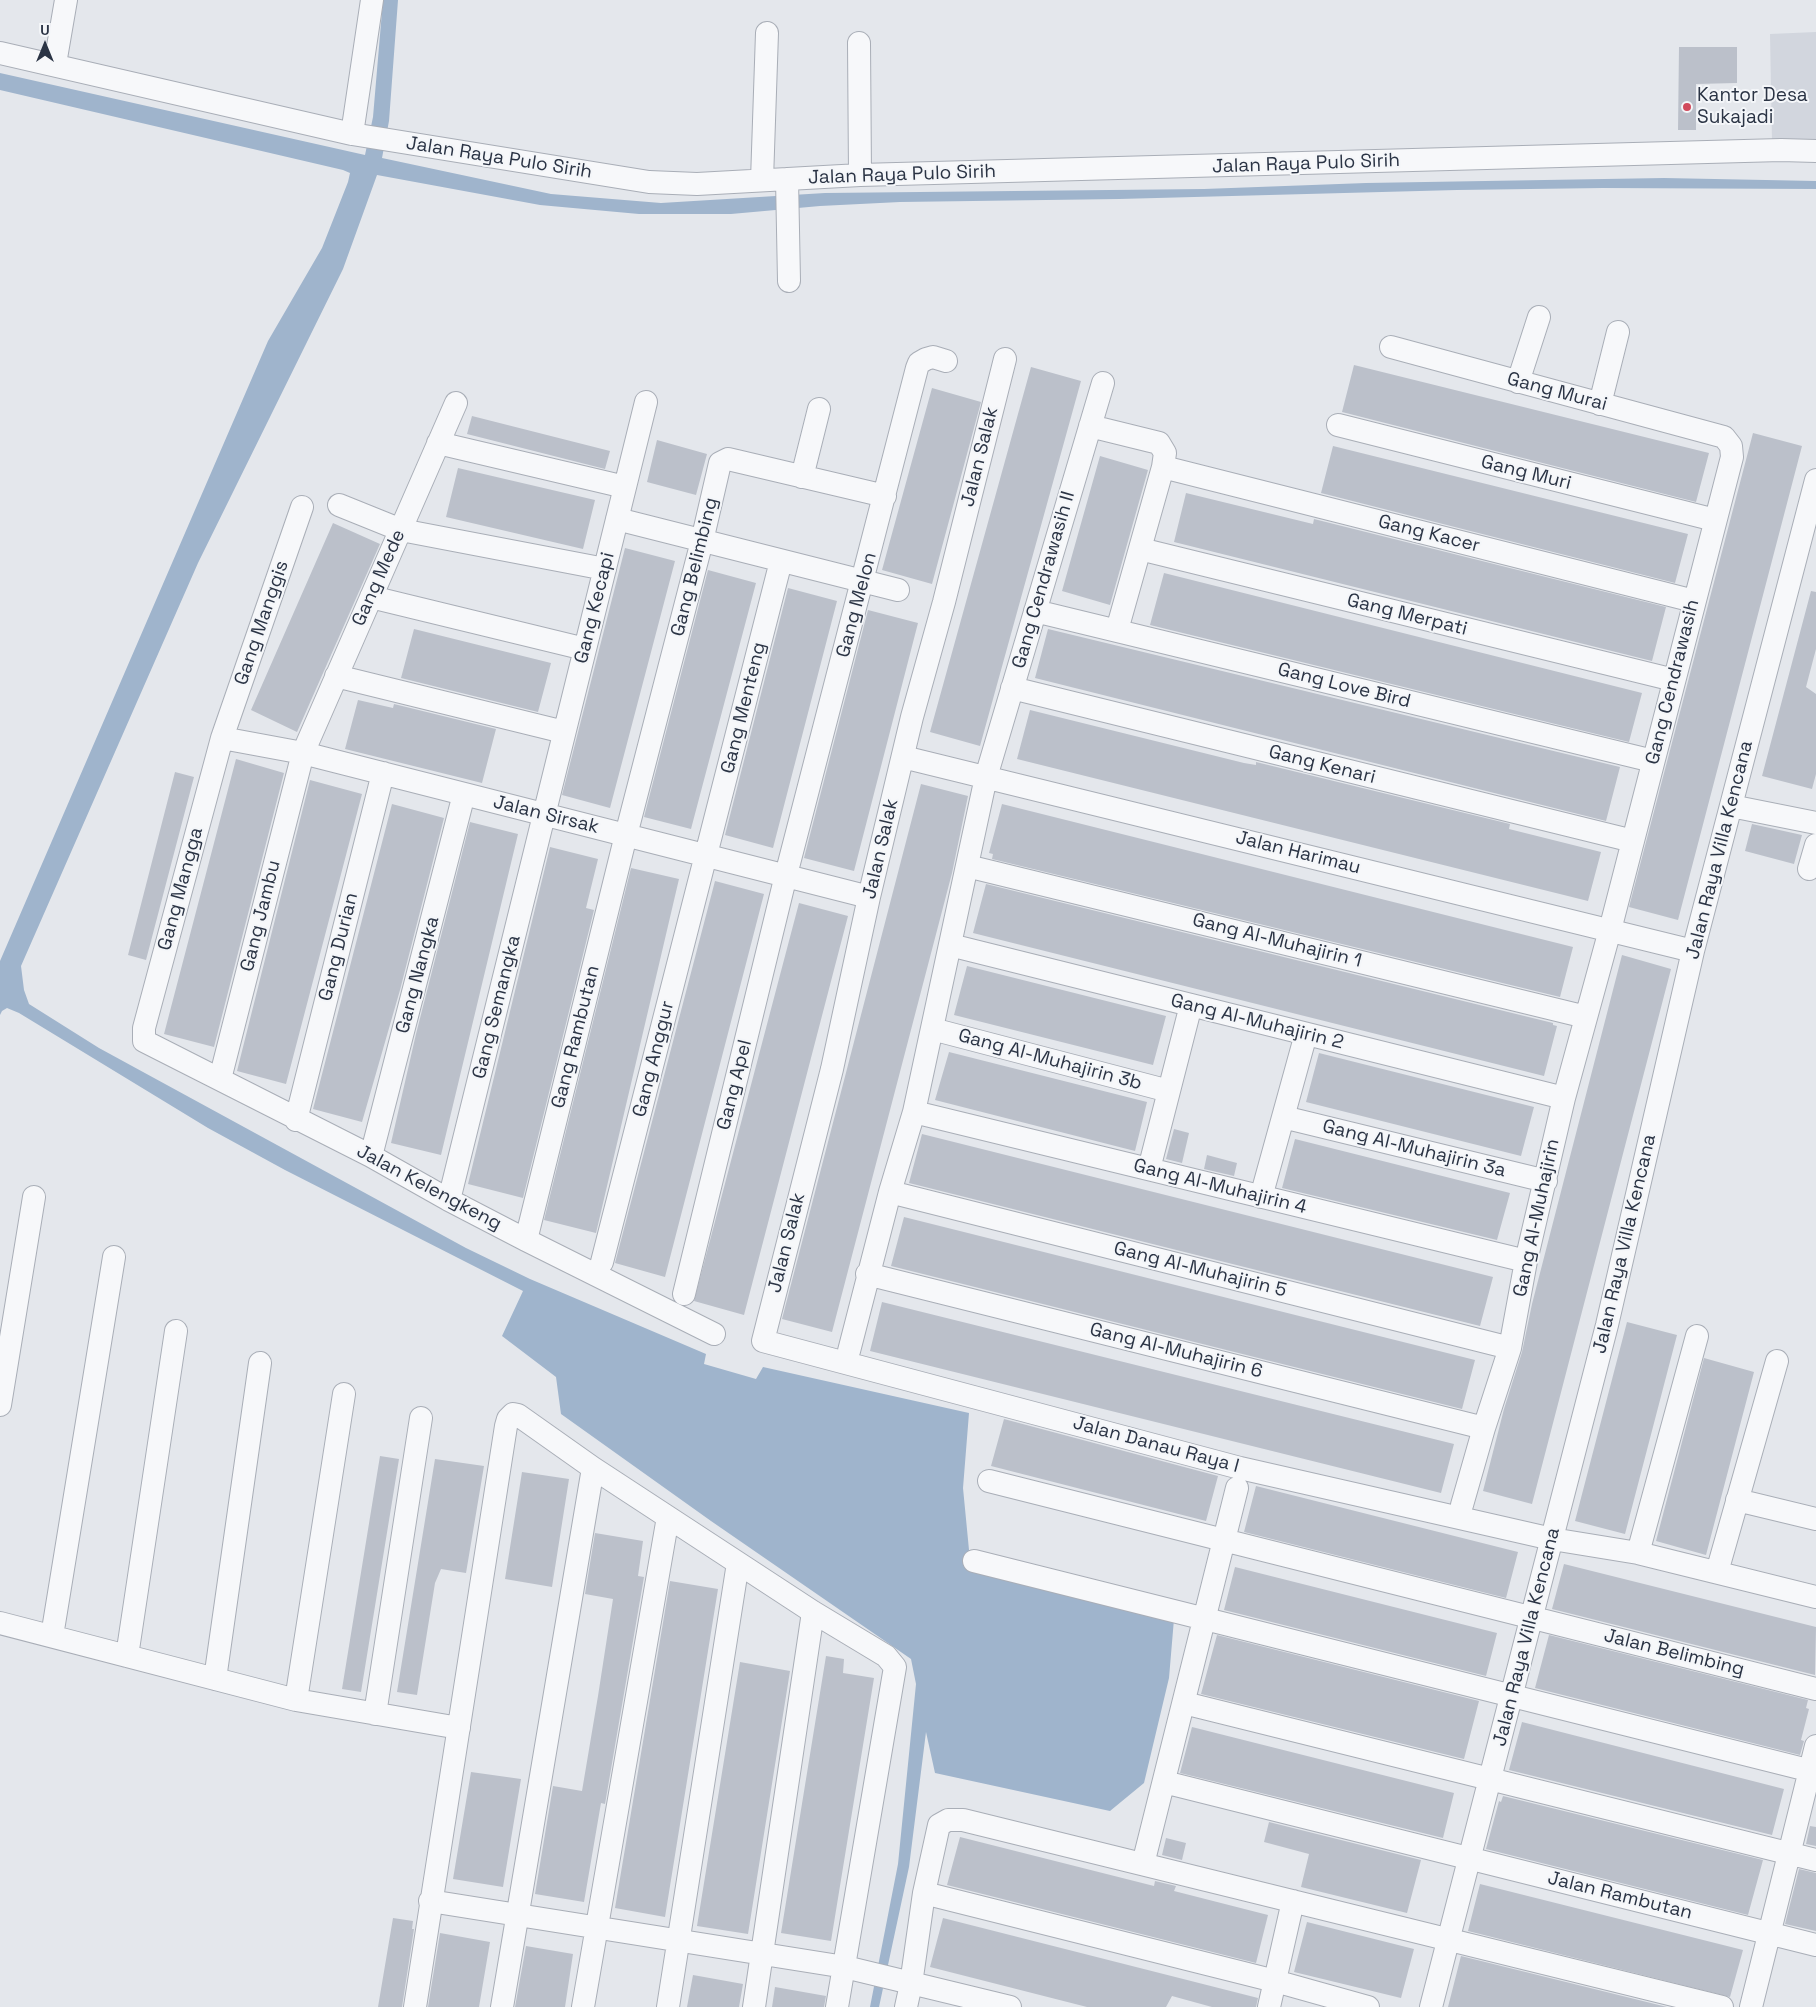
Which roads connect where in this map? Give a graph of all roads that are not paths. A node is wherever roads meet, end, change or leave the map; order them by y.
1 (66, 0) edge
2 (372, 0) edge
3 (768, 33) dead end
4 (859, 43) dead end
5 (0, 53) edge
6 (54, 64) junction
7 (358, 135) junction
8 (1816, 151) edge
9 (860, 175) junction
10 (762, 180) junction
11 (787, 183) junction
12 (789, 281) dead end
13 (1539, 317) dead end
14 (1618, 332) dead end
15 (1391, 347) dead end
16 (1005, 359) dead end
17 (946, 361) dead end
18 (1103, 382) dead end
19 (1518, 382) junction
20 (646, 402) dead end
21 (456, 403) dead end
22 (1600, 404) junction
23 (819, 409) dead end
24 (1338, 425) dead end
25 (1090, 426) junction
26 (1724, 437) joint
27 (438, 444) junction
28 (1164, 467) junction
29 (802, 477) junction
30 (1816, 480) edge
31 (625, 487) junction
32 (885, 496) junction
33 (339, 505) dead end
34 (302, 508) dead end
35 (617, 519) junction
36 (1714, 520) junction
37 (401, 530) junction
38 (702, 541) junction
39 (1140, 549) junction
40 (781, 561) junction
41 (605, 569) junction
42 (863, 581) junction
43 (898, 590) dead end
44 (371, 597) junction
45 (1694, 601) junction
46 (1035, 610) junction
47 (1117, 630) junction
48 (585, 649) junction
49 (336, 676) junction
50 (1674, 680) junction
51 (1012, 688) junction
52 (564, 732) junction
53 (222, 738) junction
54 (302, 753) junction
55 (903, 757) junction
56 (1653, 761) junction
57 (383, 773) junction
58 (986, 777) junction
59 (464, 794) junction
60 (1731, 806) junction
61 (544, 814) junction
62 (1816, 823) edge
63 (626, 835) junction
64 (1633, 841) junction
65 (1816, 845) edge
66 (706, 856) junction
67 (967, 866) junction
68 (1809, 869) dead end
69 (786, 875) junction
70 (869, 897) junction
71 (1610, 930) junction
72 (950, 945) junction
73 (1693, 950) junction
74 (1191, 1006) junction
75 (1586, 1017) junction
76 (932, 1029) junction
77 (1306, 1034) junction
78 (144, 1041) joint
79 (220, 1079) junction
80 (1169, 1091) junction
81 (1564, 1098) junction
82 (914, 1112) junction
83 (1283, 1117) junction
84 (296, 1120) junction
85 (371, 1156) junction
86 (1148, 1169) junction
87 (1546, 1180) junction
88 (890, 1192) junction
89 (1261, 1196) junction
90 (34, 1197) dead end
91 (450, 1200) junction
92 (526, 1240) junction
93 (114, 1257) dead end
94 (1526, 1261) junction
95 (602, 1262) dead end
96 (868, 1274) junction
97 (684, 1294) dead end
98 (176, 1331) dead end
99 (714, 1334) dead end
100 (1697, 1336) dead end
101 (763, 1341) joint
102 (1510, 1348) junction
103 (849, 1351) dead end
104 (1777, 1361) dead end
105 (260, 1362) dead end
106 (344, 1394) dead end
107 (0, 1405) edge
108 (421, 1418) dead end
109 (1484, 1428) junction
110 (593, 1468) junction
111 (989, 1481) dead end
112 (1237, 1488) dead end
113 (1737, 1500) junction
114 (1462, 1505) dead end
115 (668, 1517) junction
116 (1816, 1519) edge
117 (1552, 1539) junction
118 (1226, 1541) junction
119 (1638, 1553) junction
120 (974, 1561) dead end
121 (738, 1563) junction
122 (1717, 1572) junction
123 (1816, 1597) edge
124 (813, 1612) junction
125 (1532, 1617) junction
126 (1206, 1619) junction
127 (0, 1623) edge
128 (52, 1636) junction
129 (127, 1656) junction
130 (215, 1679) junction
131 (1816, 1689) edge
132 (1512, 1696) junction
133 (296, 1700) junction
134 (1184, 1703) junction
135 (375, 1714) junction
136 (459, 1728) junction
137 (1816, 1746) edge
138 (1813, 1771) edge
139 (1490, 1779) junction
140 (1164, 1782) junction
141 (1789, 1854) junction
142 (1470, 1858) junction
143 (1816, 1860) edge
144 (1143, 1864) junction
145 (924, 1893) junction
146 (430, 1901) junction
147 (1293, 1901) junction
148 (518, 1915) junction
149 (598, 1928) junction
150 (1770, 1933) junction
151 (1449, 1939) junction
152 (679, 1941) junction
153 (1816, 1945) edge
154 (762, 1954) junction
155 (845, 1967) junction
156 (893, 1979) junction
157 (1275, 1981) junction
158 (1001, 2006) edge
159 (415, 2007) edge
160 (502, 2007) edge
161 (583, 2007) edge
162 (668, 2007) edge
163 (754, 2007) edge
164 (837, 2007) edge
165 (906, 2007) edge
166 (1269, 2007) edge
167 (1368, 2007) edge
168 (1431, 2007) edge
169 (1722, 2007) edge
170 (1751, 2007) edge

1 - 6 street
2 - 7 street
3 - 10 street
4 - 9 street
5 - 6 street, Jalan Raya Pulo Sirih
6 - 7 street, Jalan Raya Pulo Sirih
7 - 10 street, Jalan Raya Pulo Sirih
8 - 9 street, Jalan Raya Pulo Sirih
9 - 11 street, Jalan Raya Pulo Sirih
10 - 11 street, Jalan Raya Pulo Sirih
11 - 12 street
13 - 19 street
14 - 22 street
15 - 19 street, Gang Murai
16 - 55 street, Jalan Salak
17 - 32 street, Gang Melon
18 - 25 street, Gang Cendrawasih II
19 - 22 street, Gang Murai
20 - 31 street, Gang Kecapi
21 - 27 street, Gang Mede
22 - 26 street, Gang Murai
23 - 29 street
24 - 36 street, Gang Muri
25 - 28 street
25 - 46 street, Gang Cendrawasih II
26 - 36 street, Gang Cendrawasih
27 - 31 street
27 - 37 street, Gang Mede
28 - 39 street
28 - 45 street, Gang Kacer
29 - 32 street, Gang Belimbing
29 - 38 street, Gang Belimbing
30 - 60 street, Jalan Raya Villa Kencana
31 - 35 street, Gang Kecapi
32 - 42 street, Gang Melon
33 - 37 street
34 - 53 street, Gang Manggis
35 - 38 street
35 - 41 street, Gang Kecapi
36 - 45 street, Gang Cendrawasih
37 - 41 street
37 - 44 street, Gang Mede
38 - 40 street
38 - 63 street, Gang Belimbing
39 - 47 street
39 - 50 street, Gang Merpati
40 - 42 street
40 - 66 street, Gang Menteng
41 - 48 street, Gang Kecapi
42 - 43 street
42 - 69 street, Gang Melon
44 - 48 street
44 - 49 street, Gang Mede
45 - 50 street, Gang Cendrawasih
46 - 47 street, Gang Love Bird
46 - 51 street, Gang Cendrawasih II
47 - 56 street, Gang Love Bird
48 - 52 street, Gang Kecapi
49 - 52 street
49 - 54 street, Gang Mede
50 - 56 street, Gang Cendrawasih
51 - 58 street, Gang Cendrawasih II
51 - 64 street, Gang Kenari
52 - 61 street, Gang Kecapi
53 - 54 street, Jalan Sirsak
53 - 78 street, Gang Mangga
54 - 57 street, Jalan Sirsak
54 - 79 street, Gang Jambu
55 - 58 street, Jalan Harimau
55 - 70 street, Jalan Salak
56 - 64 street, Gang Cendrawasih
57 - 59 street, Jalan Sirsak
57 - 84 street, Gang Durian
58 - 67 street, Gang Cendrawasih II
58 - 71 street, Jalan Harimau
59 - 61 street, Jalan Sirsak
59 - 85 street, Gang Nangka
60 - 62 street
60 - 73 street, Jalan Raya Villa Kencana
61 - 63 street, Jalan Sirsak
61 - 91 street, Gang Semangka
63 - 66 street, Jalan Sirsak
63 - 92 street, Gang Rambutan
64 - 71 street, Gang Cendrawasih
65 - 68 street
66 - 69 street, Jalan Sirsak
66 - 95 street, Gang Anggur
67 - 72 street, Gang Cendrawasih II
67 - 75 street, Gang Al-Muhajirin 1
69 - 70 street, Jalan Sirsak
69 - 97 street, Gang Apel
70 - 101 street, Jalan Salak
71 - 73 street, Jalan Harimau
71 - 75 street, Gang Al-Muhajirin
72 - 74 street, Gang Al-Muhajirin 2
72 - 76 street, Gang Cendrawasih II
73 - 117 street, Jalan Raya Villa Kencana
74 - 77 street, Gang Al-Muhajirin 2
74 - 80 street
75 - 81 street, Gang Al-Muhajirin
76 - 80 street, Gang Al-Muhajirin 3b
76 - 82 street, Gang Cendrawasih II
77 - 81 street, Gang Al-Muhajirin 2
77 - 83 street
78 - 79 street, Jalan Kelengkeng
79 - 84 street, Jalan Kelengkeng
80 - 86 street
81 - 87 street, Gang Al-Muhajirin
82 - 86 street, Gang Al-Muhajirin 4
82 - 88 street, Gang Cendrawasih II
83 - 87 street, Gang Al-Muhajirin 3a
83 - 89 street
84 - 85 street, Jalan Kelengkeng
85 - 91 street, Jalan Kelengkeng
86 - 89 street, Gang Al-Muhajirin 4
87 - 94 street, Gang Al-Muhajirin
88 - 96 street, Gang Cendrawasih II
88 - 102 street, Gang Al-Muhajirin 5
89 - 94 street, Gang Al-Muhajirin 4
90 - 107 street
91 - 92 street, Jalan Kelengkeng
92 - 99 street, Jalan Kelengkeng
93 - 128 street
94 - 102 street, Gang Al-Muhajirin
96 - 103 street, Gang Cendrawasih II
96 - 109 street, Gang Al-Muhajirin 6
98 - 129 street
100 - 119 street
101 - 117 street, Jalan Danau Raya I
102 - 109 street, Gang Al-Muhajirin
104 - 113 street
105 - 130 street
106 - 133 street
108 - 135 street
109 - 114 street, Gang Al-Muhajirin
110 - 115 street
110 - 136 street
110 - 148 street
111 - 118 street, Jalan Belimbing
112 - 118 street
113 - 116 street
113 - 122 street
115 - 121 street
115 - 149 street
117 - 119 street, Jalan Danau Raya I
117 - 125 street, Jalan Raya Villa Kencana
118 - 125 street, Jalan Belimbing
118 - 126 street
119 - 122 street, Jalan Danau Raya I
120 - 126 street
121 - 124 street
121 - 152 street
122 - 123 street, Jalan Danau Raya I
124 - 154 street
124 - 155 street
125 - 131 street, Jalan Belimbing
125 - 132 street, Jalan Raya Villa Kencana
126 - 132 street
126 - 134 street
127 - 128 street
128 - 129 street
129 - 130 street
130 - 133 street
132 - 138 street
132 - 139 street, Jalan Raya Villa Kencana
133 - 135 street
134 - 139 street
134 - 140 street
135 - 136 street
136 - 146 street
137 - 138 street
138 - 141 street
139 - 141 street
139 - 142 street, Jalan Raya Villa Kencana
140 - 142 street, Jalan Rambutan
140 - 144 street
141 - 143 street
141 - 150 street
142 - 150 street, Jalan Rambutan
142 - 151 street, Jalan Raya Villa Kencana
144 - 145 street
144 - 147 street
145 - 156 street
145 - 157 street
146 - 148 street
146 - 159 street
147 - 151 street
147 - 157 street
148 - 149 street
148 - 160 street
149 - 152 street
149 - 161 street
150 - 153 street, Jalan Rambutan
150 - 170 street
151 - 168 street, Jalan Raya Villa Kencana
151 - 169 street
152 - 154 street
152 - 162 street
154 - 155 street
154 - 163 street
155 - 156 street
155 - 164 street
156 - 158 street
156 - 165 street
157 - 166 street
157 - 167 street

